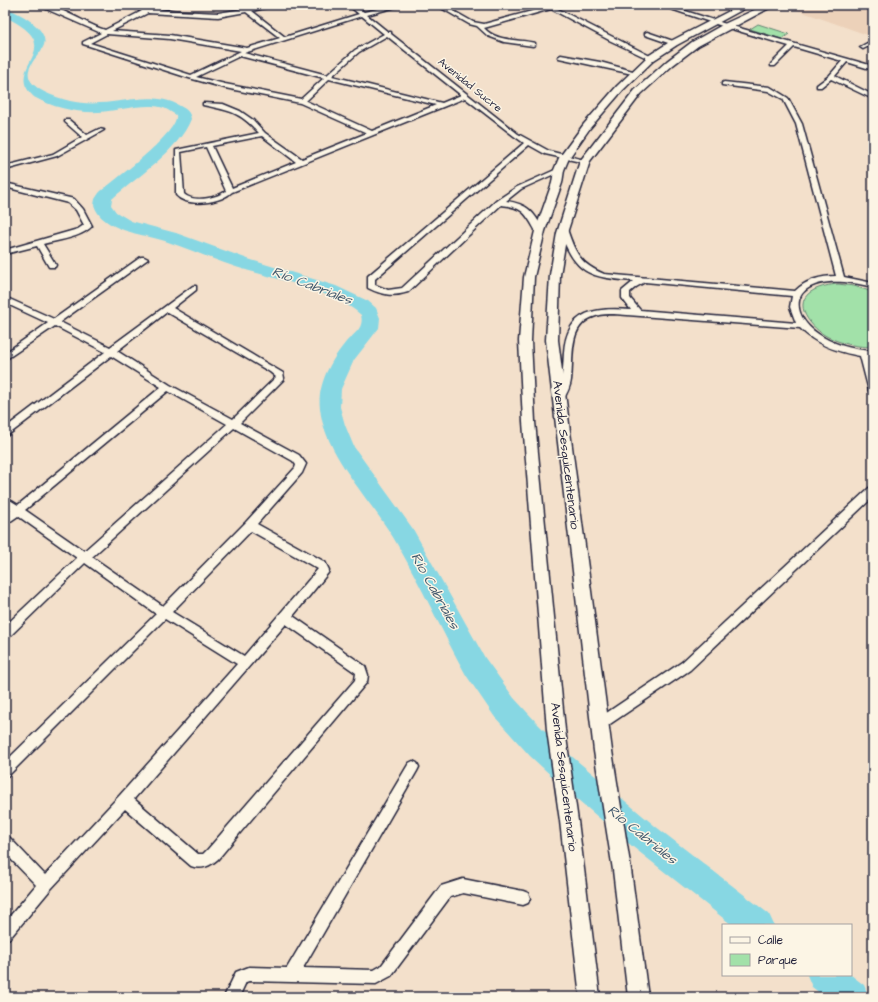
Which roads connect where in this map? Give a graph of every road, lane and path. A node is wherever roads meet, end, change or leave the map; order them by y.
1 (40, 5) edge
2 (127, 5) edge
3 (174, 5) edge
4 (242, 5) edge
5 (274, 5) edge
6 (351, 5) edge
7 (400, 5) edge
8 (439, 5) edge
9 (560, 5) edge
10 (662, 5) edge
11 (747, 5) edge
12 (771, 5) edge
13 (549, 6) edge
14 (670, 6) edge
15 (247, 10) junction
16 (148, 11) junction
17 (363, 14) junction
18 (714, 21) junction
19 (480, 26) junction
20 (727, 26) junction
21 (104, 32) junction
22 (389, 34) junction
23 (648, 34) dead end
24 (283, 38) junction
25 (873, 42) edge
26 (674, 43) junction
27 (533, 44) dead end
28 (793, 45) junction
29 (863, 47) dead end
30 (247, 50) junction
31 (240, 54) junction
32 (561, 58) dead end
33 (651, 58) junction
34 (846, 61) junction
35 (773, 65) dead end
36 (873, 68) edge
37 (636, 73) junction
38 (191, 77) junction
39 (831, 77) junction
40 (329, 78) junction
41 (724, 84) dead end
42 (819, 86) dead end
43 (466, 95) junction
44 (873, 97) edge
45 (302, 101) junction
46 (205, 104) dead end
47 (440, 104) junction
48 (67, 122) dead end
49 (101, 130) dead end
50 (372, 133) junction
51 (263, 134) junction
52 (87, 138) junction
53 (528, 143) junction
54 (210, 146) junction
55 (564, 158) junction
56 (585, 161) junction
57 (300, 162) junction
58 (5, 168) edge
59 (559, 170) junction
60 (5, 185) edge
61 (230, 190) junction
62 (499, 203) junction
63 (563, 229) junction
64 (540, 231) junction
65 (39, 243) junction
66 (5, 252) edge
67 (144, 259) dead end
68 (52, 265) dead end
69 (841, 279) junction
70 (644, 280) junction
71 (873, 285) edge
72 (193, 288) dead end
73 (797, 294) junction
74 (5, 301) edge
75 (168, 308) junction
76 (638, 313) junction
77 (54, 322) junction
78 (804, 326) junction
79 (110, 351) junction
80 (864, 354) junction
81 (873, 354) edge
82 (5, 357) edge
83 (167, 387) junction
84 (873, 391) edge
85 (559, 400) junction
86 (234, 423) junction
87 (5, 433) edge
88 (873, 491) edge
89 (5, 501) edge
90 (18, 510) junction
91 (5, 521) edge
92 (250, 525) junction
93 (86, 556) junction
94 (164, 613) junction
95 (285, 617) junction
96 (5, 633) edge
97 (245, 663) junction
98 (600, 724) junction
99 (413, 767) dead end
100 (5, 771) edge
101 (125, 800) junction
102 (5, 843) edge
103 (45, 885) junction
104 (523, 898) dead end
105 (5, 933) edge
106 (291, 975) junction
107 (231, 997) edge
108 (590, 997) edge
109 (638, 997) edge

1 - 21 street
2 - 16 street
3 - 16 street
4 - 15 street
5 - 15 street
6 - 17 street, Avenidad Sucre
7 - 17 street
8 - 19 street
9 - 13 street
10 - 14 street
11 - 18 main road, Avenida Sesquicentenario
12 - 20 main road, Avenida Sesquicentenario
13 - 19 street
13 - 33 street
14 - 18 street
15 - 16 street
15 - 24 street
16 - 21 street
17 - 22 street, Avenidad Sucre
17 - 24 street
18 - 20 street
18 - 26 main road, Avenida Sesquicentenario
19 - 27 street
20 - 28 street
20 - 56 main road, Avenida Sesquicentenario
21 - 30 street
21 - 38 street
22 - 40 street
22 - 43 street, Avenidad Sucre
23 - 26 street
24 - 30 street
25 - 29 street
26 - 33 main road, Avenida Sesquicentenario
28 - 34 street
28 - 35 street
30 - 31 street
31 - 38 street
31 - 40 street
32 - 37 street
33 - 37 main road, Avenida Sesquicentenario
34 - 36 street
34 - 39 street
37 - 55 main road, Avenida Sesquicentenario
38 - 45 street
39 - 42 street
39 - 44 street
40 - 45 street
40 - 47 street
41 - 69 street
43 - 47 street
43 - 53 street, Avenidad Sucre
45 - 50 street
46 - 51 street
47 - 50 street
48 - 52 street
49 - 52 street
50 - 57 street
51 - 54 street
51 - 57 street
52 - 58 street
53 - 55 street, Avenidad Sucre
53 - 62 street
54 - 61 street
54 - 61 street
55 - 56 street, Avenidad Sucre
55 - 59 main road, Avenida Sesquicentenario
56 - 63 main road, Avenida Sesquicentenario
57 - 61 street
59 - 62 street
59 - 64 main road, Avenida Sesquicentenario
60 - 65 street
62 - 64 street
63 - 70 street
63 - 85 main road, Avenida Sesquicentenario
64 - 108 main road, Avenida Sesquicentenario
65 - 66 street
65 - 68 street
67 - 77 street
69 - 71 street
69 - 73 street
70 - 73 street
70 - 76 street
72 - 75 street
73 - 78 street
74 - 77 street
75 - 79 street
75 - 86 street
76 - 78 street
76 - 85 street
77 - 79 street
77 - 82 street
78 - 80 street
79 - 83 street
79 - 87 street
80 - 81 street
80 - 84 street
83 - 86 street
83 - 90 street
85 - 98 main road, Avenida Sesquicentenario
86 - 92 street
86 - 93 street
88 - 98 street
89 - 90 street
90 - 91 street
90 - 93 street
92 - 94 street
92 - 95 street
93 - 94 street
93 - 96 street
94 - 97 street
94 - 100 street
95 - 97 street
95 - 101 street
97 - 101 street
98 - 109 main road, Avenida Sesquicentenario
99 - 106 street
101 - 103 street
102 - 103 street
103 - 105 street
104 - 106 street
106 - 107 street

